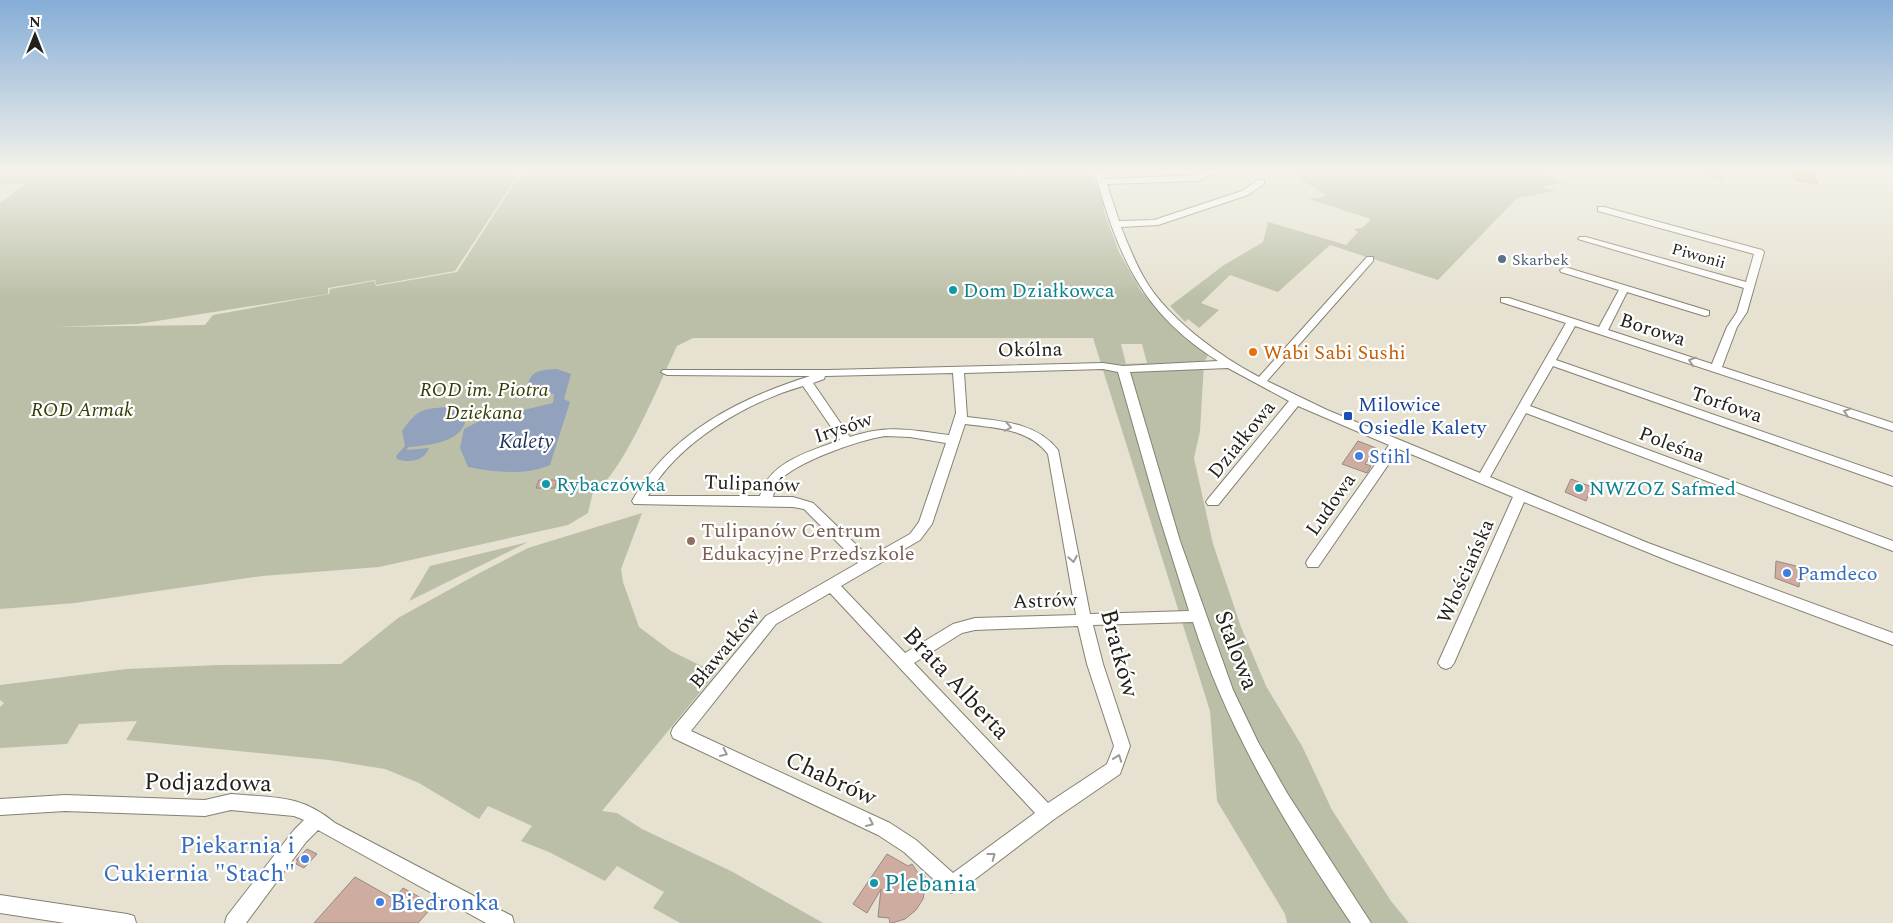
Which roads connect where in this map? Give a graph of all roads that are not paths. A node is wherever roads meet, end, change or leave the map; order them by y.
1 (1112, 213) edge
2 (1185, 213) edge
3 (1616, 213) edge
4 (1116, 224) junction
5 (1584, 238) dead end
6 (1370, 259) dead end
7 (1565, 270) dead end
8 (1749, 286) junction
9 (1624, 289) junction
10 (1505, 300) dead end
11 (1706, 313) dead end
12 (1572, 322) junction
13 (1602, 332) junction
14 (1549, 361) junction
15 (1232, 364) junction
16 (1123, 369) junction
17 (1716, 369) junction
18 (958, 370) junction
19 (667, 372) dead end
20 (829, 373) junction
21 (806, 381) junction
22 (1261, 381) junction
23 (1297, 399) junction
24 (1523, 408) junction
25 (960, 420) junction
26 (1893, 427) edge
27 (953, 440) junction
28 (1397, 442) junction
29 (848, 443) junction
30 (1483, 480) junction
31 (1893, 482) edge
32 (1520, 495) junction
33 (639, 501) joint
34 (766, 501) junction
35 (1213, 502) dead end
36 (1893, 546) edge
37 (1313, 563) dead end
38 (868, 565) junction
39 (831, 586) junction
40 (1197, 616) junction
41 (1084, 619) junction
42 (1893, 639) edge
43 (903, 662) junction
44 (1446, 663) dead end
45 (679, 733) joint
46 (0, 807) edge
47 (1048, 814) junction
48 (316, 819) junction
49 (951, 884) joint
50 (0, 904) edge
51 (127, 923) edge
52 (234, 923) edge
53 (505, 923) edge
54 (1362, 923) edge

1 - 4 street
2 - 4 street
3 - 8 street, Piwonii
4 - 15 street
5 - 8 street, Piwonii
6 - 22 street
7 - 9 street
8 - 17 street, Piwonii
9 - 11 street
9 - 13 street
10 - 12 street, Borowa
12 - 13 street, Borowa
12 - 14 street
17 -> 13 street, Borowa
14 - 24 street
14 - 31 street, Torfowa
15 - 16 street, Okólna
15 - 22 street
16 - 18 street, Okólna
16 - 40 street, Stalowa
26 -> 17 street, Borowa
18 - 20 street, Okólna
18 - 25 street, Bławatków
19 - 20 street, Okólna
20 - 21 street, Okólna
21 - 29 street
21 - 33 street, Okólna
22 - 23 street
23 - 28 street
23 - 35 street, Działkowa
24 - 30 street
24 - 36 street, Poleśna
25 - 27 street, Bławatków
25 -> 41 street, Bratków
27 - 29 street, Irysów
27 - 38 street, Bławatków
28 - 30 street
28 - 37 street, Ludowa
29 - 34 street, Irysów
30 - 32 street
32 - 42 street
32 - 44 street, Włościańska
33 - 34 street, Tulipanów
34 - 38 street, Tulipanów
38 - 39 street, Bławatków
39 - 43 street, Brata Alberta
39 - 45 street, Bławatków
40 - 41 street, Astrów
40 - 54 street, Stalowa
41 - 43 street, Astrów
47 -> 41 street, Bratków
43 - 47 street, Brata Alberta
45 -> 49 street, Chabrów
46 - 48 street, Podjazdowa
49 -> 47 street, Bratków
48 - 52 street
48 - 53 street, Podjazdowa
50 - 51 street

